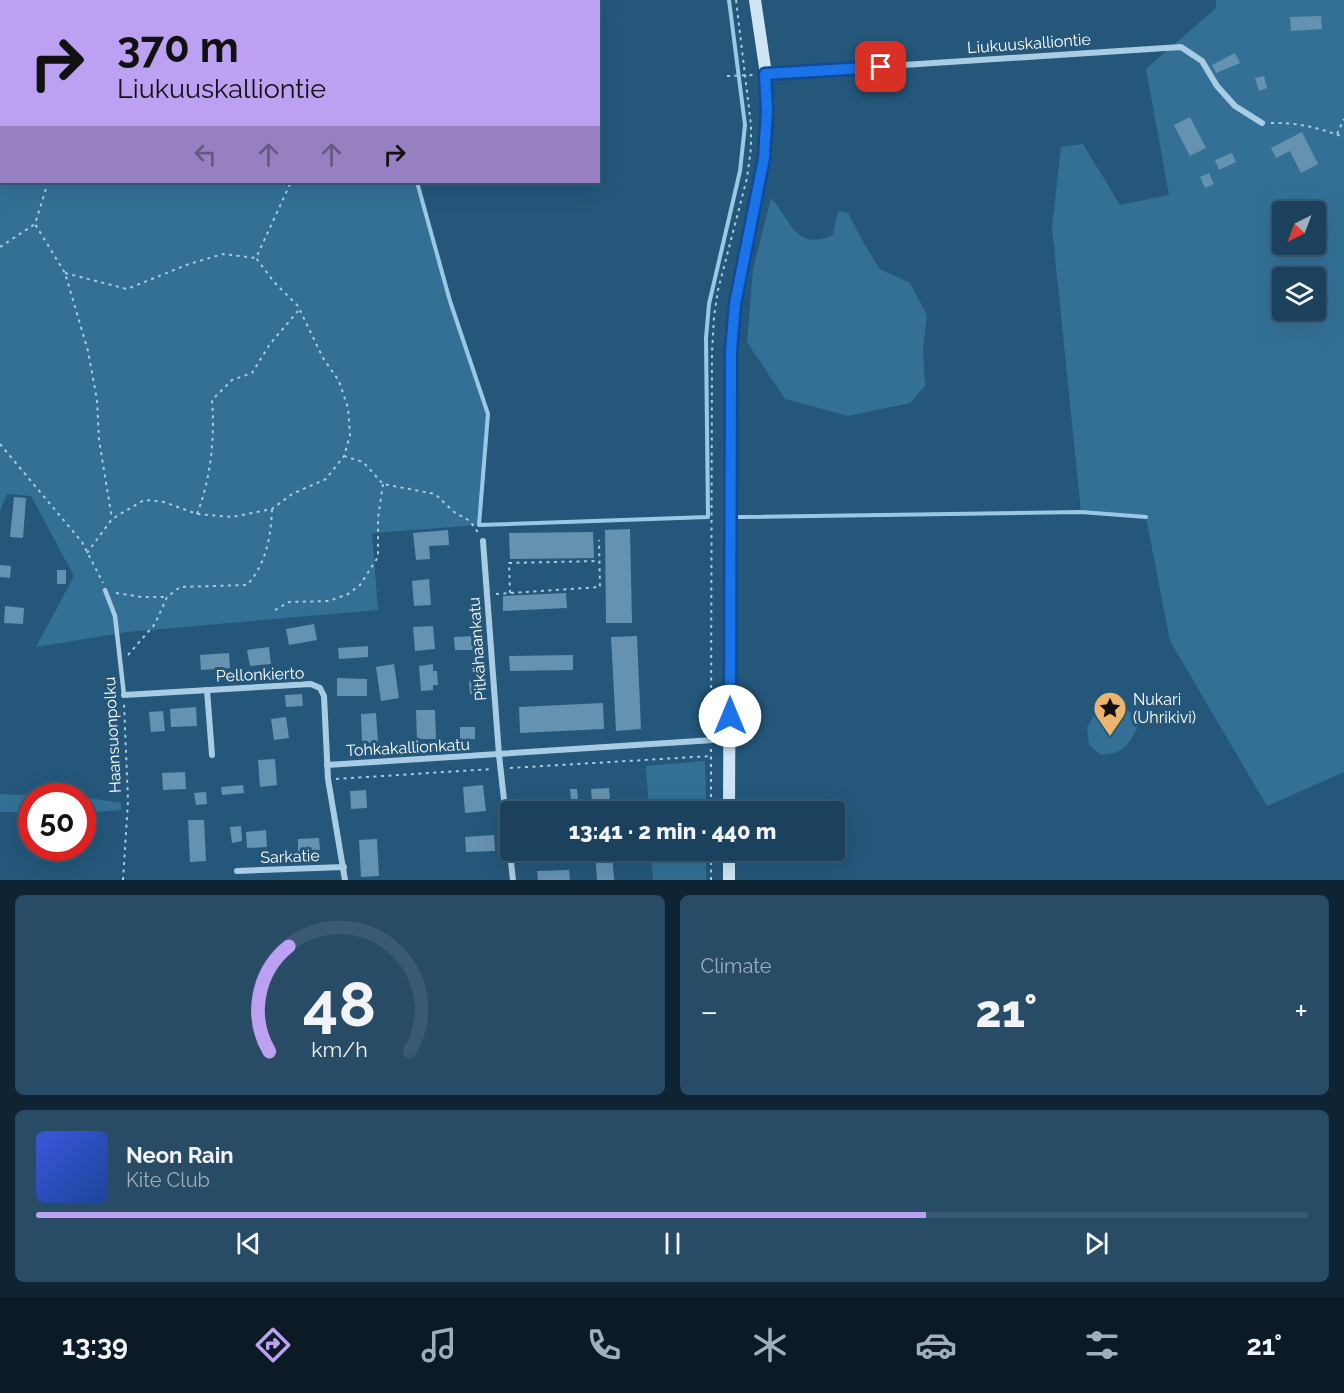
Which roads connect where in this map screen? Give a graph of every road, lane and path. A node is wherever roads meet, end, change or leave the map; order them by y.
1 (755, 0) edge
2 (765, 74) junction
3 (741, 75) dead end
4 (727, 76) dead end
5 (1344, 119) edge
6 (1262, 123) joint
7 (1337, 134) junction
8 (1344, 137) edge
9 (48, 183) edge
10 (291, 183) edge
11 (35, 224) junction
12 (0, 247) edge
13 (256, 258) junction
14 (65, 273) junction
15 (298, 311) junction
16 (0, 444) edge
17 (344, 456) junction
18 (383, 483) junction
19 (272, 509) junction
20 (197, 514) junction
21 (112, 519) junction
22 (599, 540) dead end
23 (483, 541) joint
24 (87, 553) junction
25 (599, 561) junction
26 (101, 577) dead end
27 (105, 590) joint
28 (510, 593) junction
29 (487, 595) junction
30 (167, 597) junction
31 (275, 610) dead end
32 (119, 663) junction
33 (207, 690) junction
34 (124, 695) junction
35 (730, 739) junction
36 (212, 755) dead end
37 (499, 755) junction
38 (711, 756) dead end
39 (327, 765) junction
40 (500, 768) junction
41 (328, 779) junction
42 (504, 801) edge
43 (729, 801) edge
44 (512, 861) edge
45 (711, 861) edge
46 (729, 861) edge
47 (344, 867) junction
48 (237, 871) dead end
49 (123, 880) edge
50 (345, 880) edge
51 (513, 880) edge
52 (711, 880) edge
53 (729, 880) edge

1 - 2 main road
2 - 6 street, Liukuuskalliontie
2 - 35 main road
3 - 4 path
5 - 7 path
6 - 7 path
7 - 8 path
9 - 11 path
10 - 13 path
11 - 12 path
11 - 14 path
13 - 14 path
13 - 15 path
14 - 21 path
15 - 17 path
15 - 20 path
16 - 24 path
17 - 18 path
17 - 19 path
18 - 23 path
18 - 31 path
19 - 20 path
19 - 30 path
20 - 21 path
21 - 24 path
22 - 25 path
23 - 29 street, Pitkähaankatu
24 - 26 path
25 - 28 path
25 - 28 path
27 - 30 path
27 - 32 lane, Haansuonpolku
28 - 29 path
29 - 37 street, Pitkähaankatu
30 - 32 path
32 - 34 lane, Haansuonpolku
33 - 34 street, Pellonkierto
33 - 36 street
33 - 39 street, Pellonkierto
34 - 49 path, Haansuonpolku
35 - 37 street, Tohkakallionkatu
35 - 43 main road
37 - 39 street, Tohkakallionkatu
37 - 40 street
38 - 40 path
39 - 41 street, Tohkakallionkatu
40 - 41 path
40 - 42 street
41 - 47 street, Tohkakallionkatu
44 - 51 street
45 - 52 path
46 - 53 main road
47 - 48 street, Sarkatie
47 - 50 street, Tohkakallionkatu

